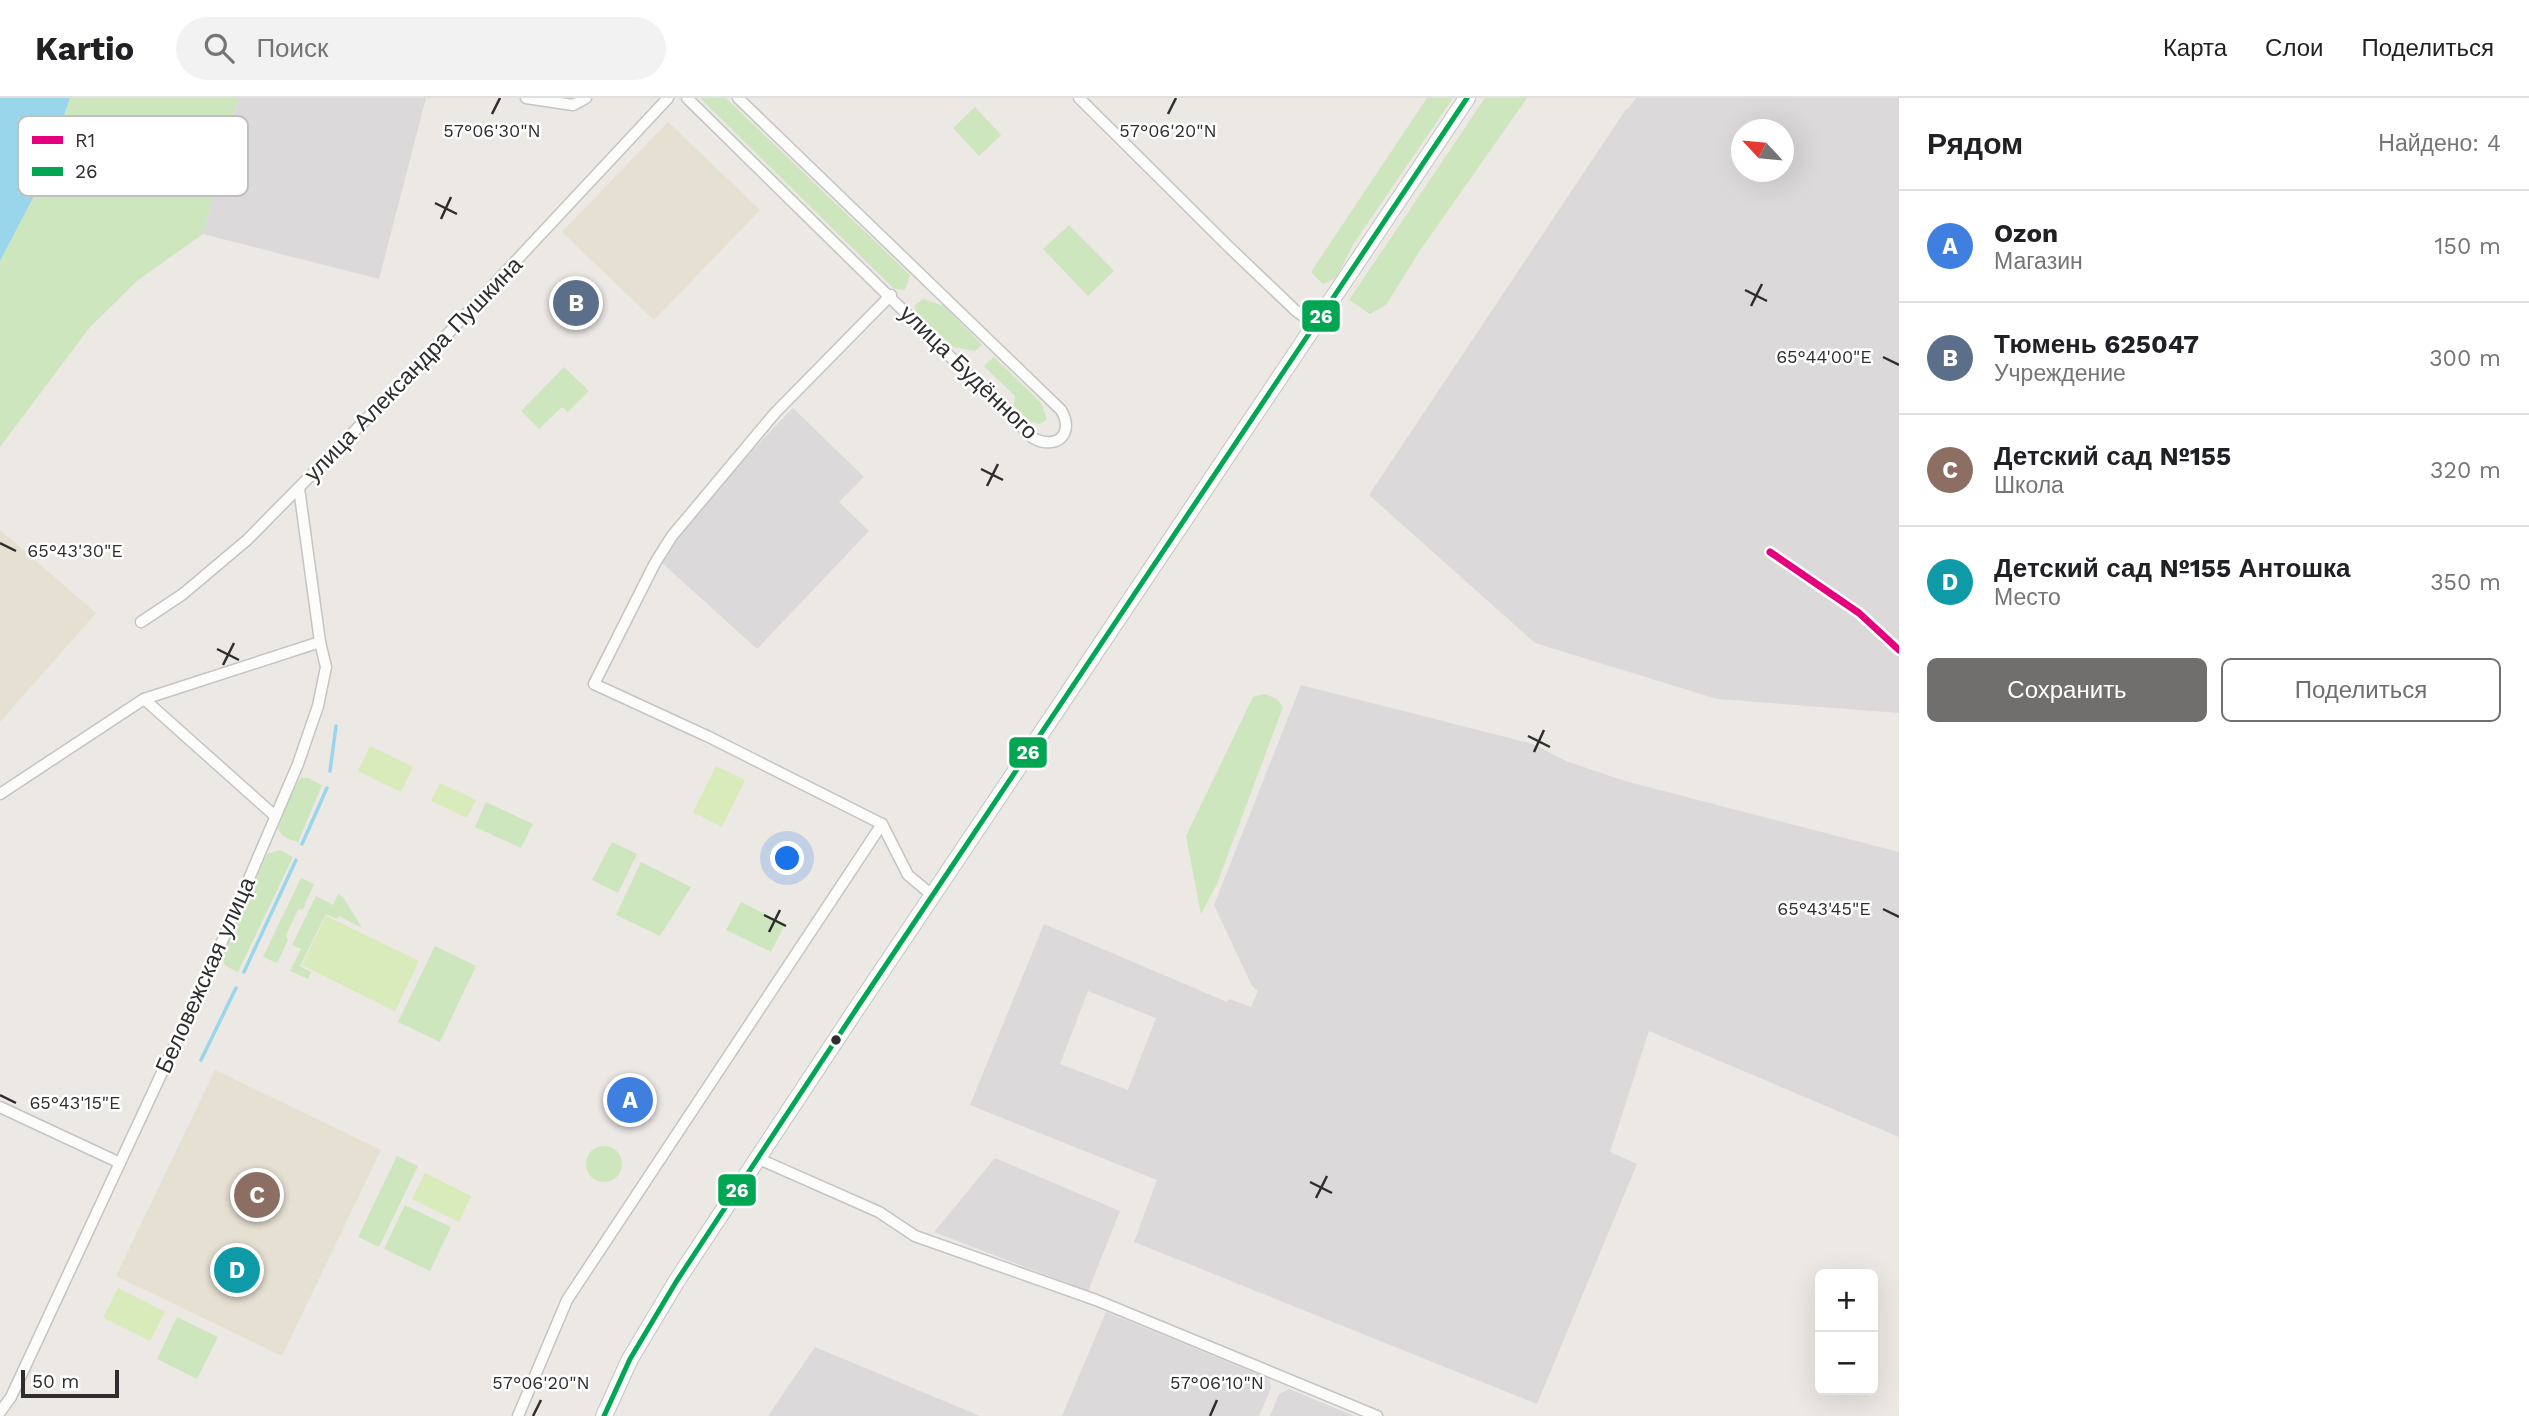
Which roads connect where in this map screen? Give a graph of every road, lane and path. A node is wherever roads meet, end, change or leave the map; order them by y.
1 (526, 98) edge
2 (586, 98) edge
3 (666, 98) edge
4 (687, 98) edge
5 (738, 98) edge
6 (1080, 98) edge
7 (1467, 98) edge
8 (891, 295) junction
9 (1315, 325) junction
10 (299, 488) junction
11 (141, 622) dead end
12 (320, 642) junction
13 (144, 699) junction
14 (0, 794) edge
15 (275, 816) junction
16 (882, 824) junction
17 (932, 895) junction
18 (0, 1107) edge
19 (758, 1159) junction
20 (120, 1163) junction
21 (0, 1412) edge
22 (518, 1416) edge
23 (604, 1416) edge
24 (1377, 1416) edge

1 - 2 street
3 - 10 street, улица Александра Пушкина
4 - 8 street, улица Будённого
5 - 8 street, улица Будённого
6 - 9 street
7 - 9 street
8 - 16 street
9 - 17 street
10 - 11 street, улица Александра Пушкина
10 - 12 street, Беловежская улица
12 - 13 street
12 - 15 street, Беловежская улица
13 - 14 street
13 - 15 street
15 - 20 street, Беловежская улица
16 - 17 street
16 - 22 street
17 - 19 street
18 - 20 street
19 - 23 street
19 - 24 street
20 - 21 street, Беловежская улица

